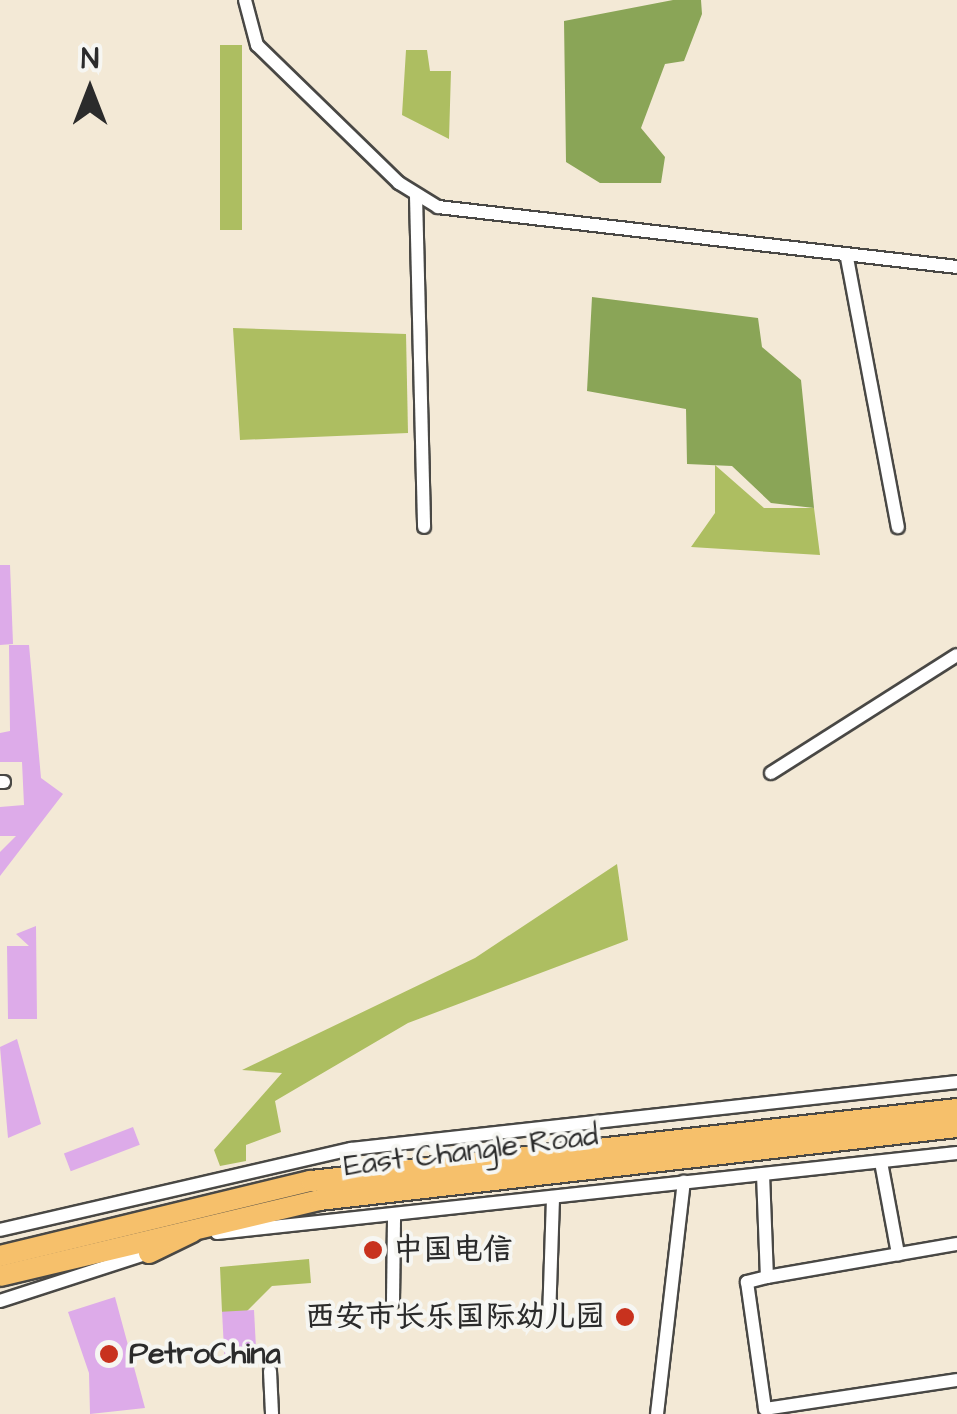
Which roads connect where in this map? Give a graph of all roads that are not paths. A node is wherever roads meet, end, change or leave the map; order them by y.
1 (246, 0) edge
2 (416, 196) junction
3 (847, 258) junction
4 (957, 267) edge
5 (424, 528) dead end
6 (898, 528) dead end
7 (957, 655) edge
8 (770, 774) dead end
9 (957, 1082) edge
10 (957, 1110) edge
11 (957, 1127) edge
12 (957, 1153) edge
13 (882, 1162) junction
14 (763, 1174) junction
15 (684, 1182) junction
16 (553, 1197) junction
17 (224, 1216) junction
18 (394, 1217) junction
19 (0, 1230) edge
20 (957, 1244) edge
21 (149, 1253) junction
22 (898, 1254) junction
23 (0, 1256) edge
24 (0, 1276) edge
25 (767, 1277) junction
26 (0, 1302) edge
27 (393, 1302) dead end
28 (549, 1319) dead end
29 (270, 1371) dead end
30 (957, 1380) edge
31 (760, 1412) edge
32 (272, 1414) edge
33 (657, 1414) edge

1 - 2 street
2 - 3 street
2 - 5 street
3 - 4 street
3 - 6 street
7 - 8 street
9 - 19 street
10 - 23 main road, East Changle Road
11 - 17 main road, East Changle Road
12 - 13 street
13 - 14 street
13 - 22 street
14 - 15 street
14 - 25 street
15 - 16 street
15 - 33 street
16 - 18 street
16 - 28 street
17 - 21 main road
17 - 24 main road, East Changle Road
18 - 21 street
18 - 27 street
20 - 22 street
21 - 26 street
22 - 25 street
25 - 31 street
29 - 32 street
30 - 31 street

